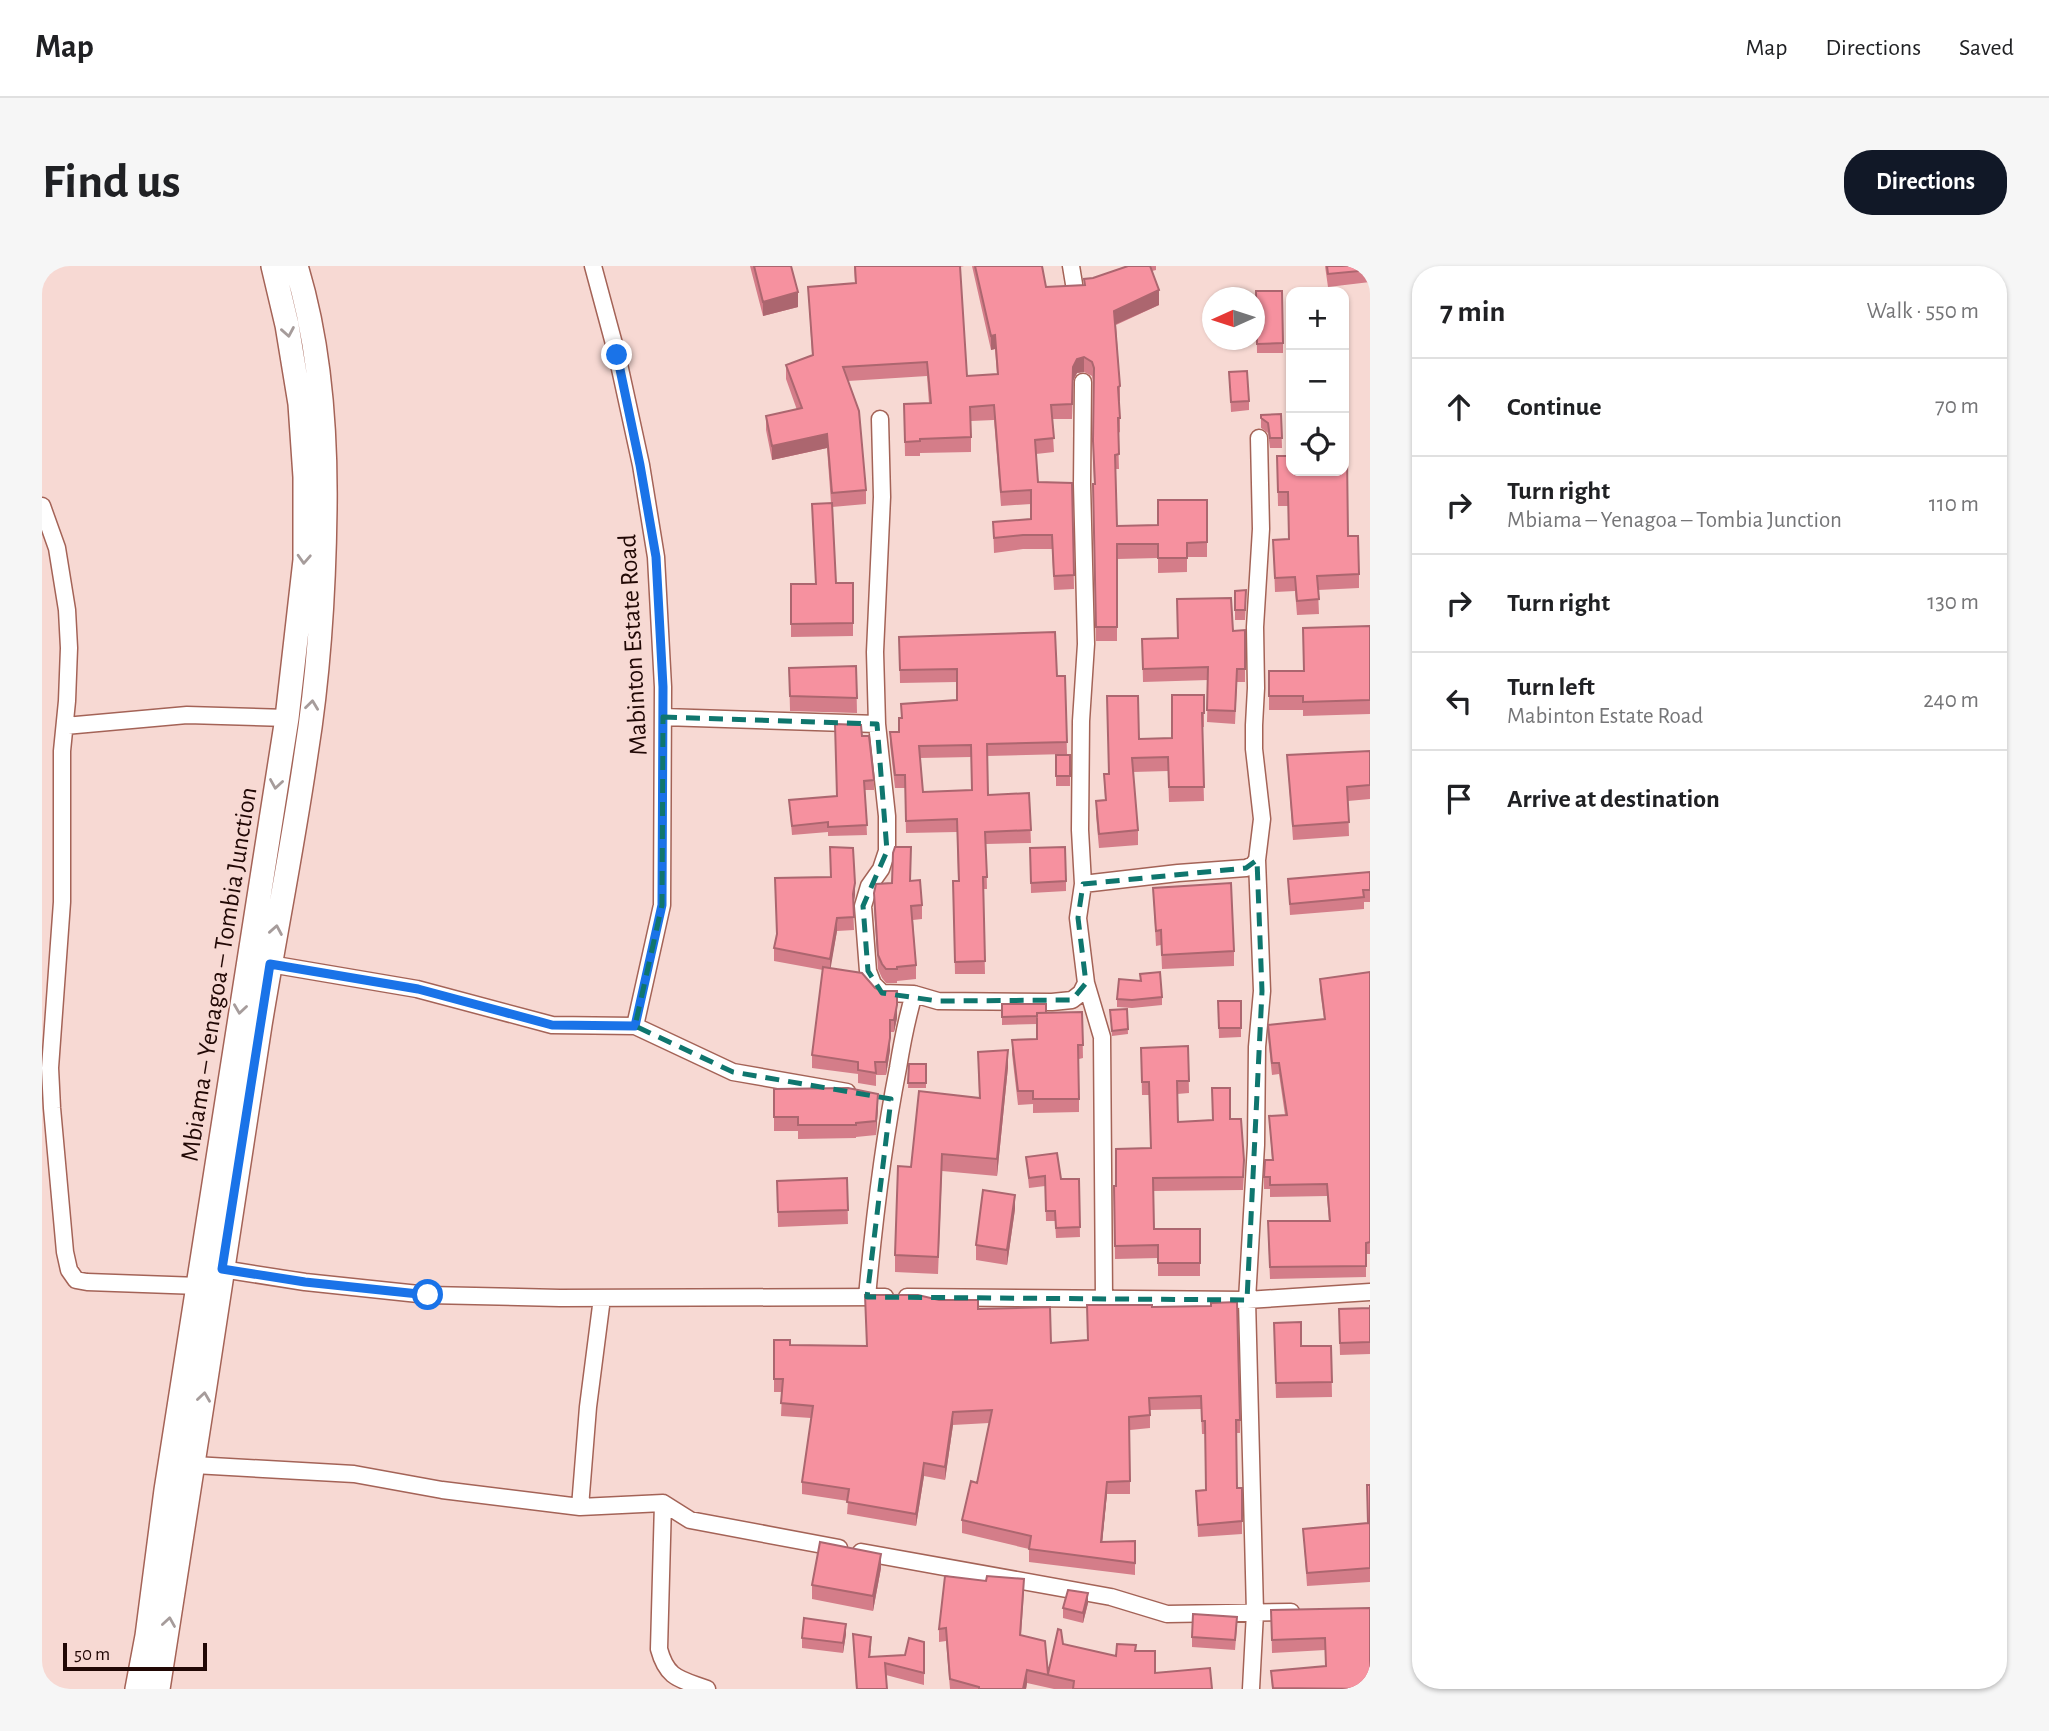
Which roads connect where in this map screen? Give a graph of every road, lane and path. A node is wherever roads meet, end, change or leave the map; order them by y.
1 (273, 266) edge
2 (296, 266) edge
3 (593, 266) edge
4 (1071, 266) edge
5 (1074, 284) edge
6 (1083, 382) dead end
7 (880, 419) dead end
8 (1259, 438) dead end
9 (42, 506) edge
10 (663, 717) junction
11 (286, 718) junction
12 (877, 724) junction
13 (65, 726) junction
14 (1257, 860) junction
15 (1083, 884) junction
16 (270, 964) junction
17 (1086, 983) junction
18 (914, 994) junction
19 (635, 1026) junction
20 (878, 1097) junction
21 (222, 1269) junction
22 (199, 1286) junction
23 (1370, 1292) edge
24 (867, 1297) junction
25 (602, 1298) junction
26 (1104, 1299) junction
27 (1247, 1300) junction
28 (194, 1465) junction
29 (663, 1503) junction
30 (580, 1507) junction
31 (1306, 1611) edge
32 (1255, 1612) junction
33 (138, 1689) edge
34 (158, 1689) edge
35 (707, 1689) edge
36 (1251, 1689) edge

1 -> 11 main road, Mbiama – Yenagoa – Tombia Junction
16 -> 2 main road, Mbiama – Yenagoa – Tombia Junction
3 - 10 street, Mabinton Estate Road
4 - 5 street
6 - 15 street
7 - 12 street
8 - 14 street
9 - 13 street
10 - 12 street
10 - 19 street, Mabinton Estate Road
11 - 13 street
11 -> 22 main road, Mbiama – Yenagoa – Tombia Junction
12 - 18 street
13 - 22 street
14 - 15 street
14 - 27 street
15 - 17 street
16 - 19 street
16 - 21 main road, Mbiama – Yenagoa – Tombia Junction
17 - 18 street
17 - 26 street
18 - 20 street
19 - 20 street
20 - 24 street
21 - 25 street
28 -> 21 main road, Mbiama – Yenagoa – Tombia Junction
22 - 33 main road, Mbiama – Yenagoa – Tombia Junction
23 - 27 street
24 - 25 street
24 - 26 street
25 - 30 street
26 - 27 street
27 - 32 street
28 - 30 street
34 -> 28 main road, Mbiama – Yenagoa – Tombia Junction
29 - 30 street
29 - 32 street
29 - 35 street
31 - 32 street
32 - 36 street

